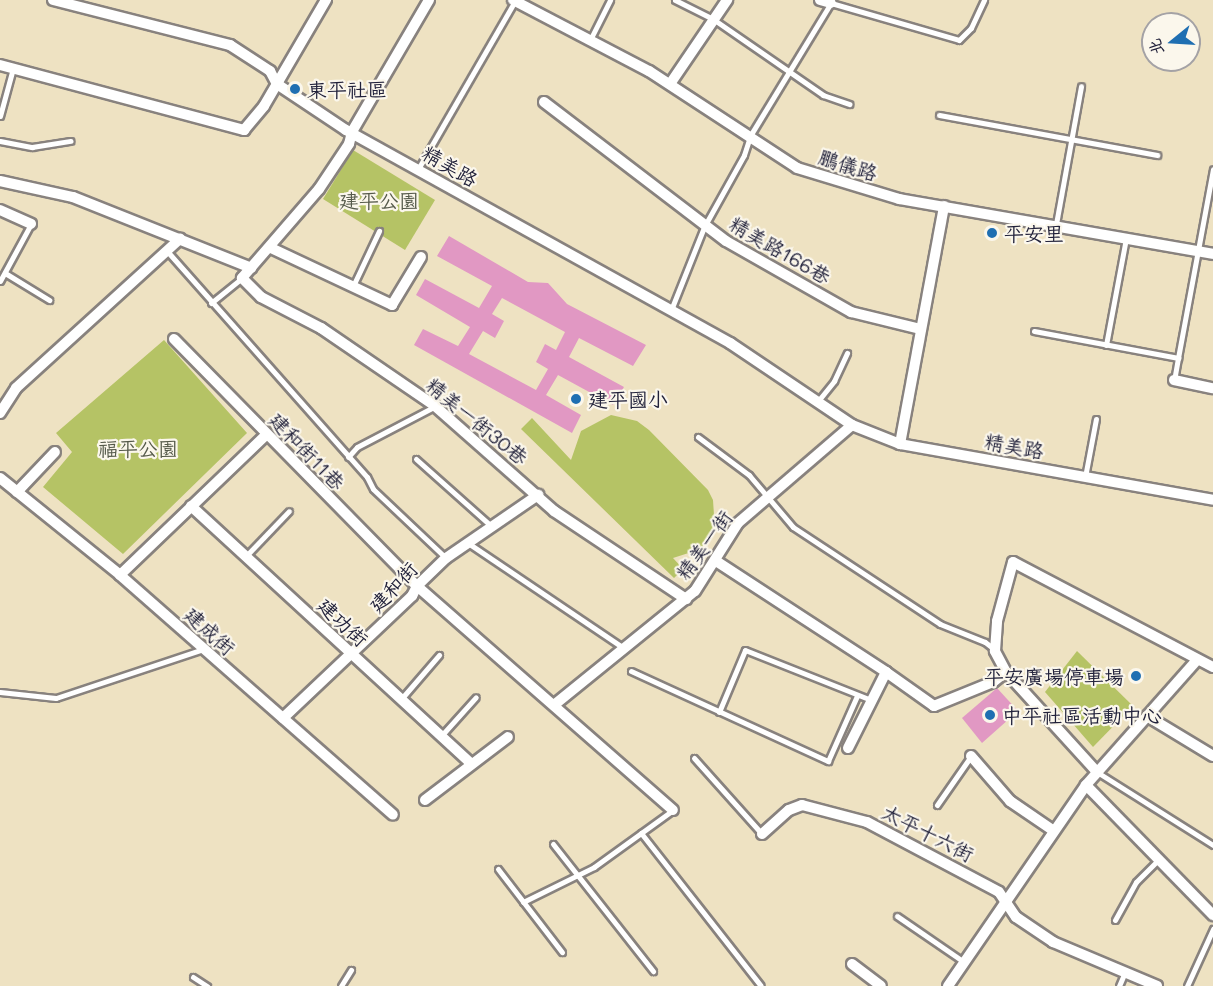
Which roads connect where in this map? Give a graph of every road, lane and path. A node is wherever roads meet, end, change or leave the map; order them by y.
1 (53, 0) edge
2 (326, 0) edge
3 (429, 0) edge
4 (610, 0) edge
5 (675, 0) edge
6 (727, 0) edge
7 (984, 0) edge
8 (514, 1) edge
9 (826, 2) edge
10 (846, 3) edge
11 (713, 19) junction
12 (590, 40) junction
13 (0, 65) edge
14 (13, 68) junction
15 (791, 71) junction
16 (277, 84) junction
17 (670, 84) junction
18 (1081, 86) dead end
19 (544, 102) dead end
20 (849, 104) dead end
21 (939, 115) dead end
22 (0, 116) edge
23 (351, 132) junction
24 (750, 136) junction
25 (1072, 140) junction
26 (0, 141) edge
27 (71, 141) dead end
28 (1157, 155) dead end
29 (418, 169) junction
30 (1213, 169) edge
31 (0, 181) edge
32 (944, 206) junction
33 (0, 210) edge
34 (31, 224) joint
35 (1056, 224) junction
36 (704, 227) junction
37 (379, 231) dead end
38 (1126, 238) junction
39 (180, 239) junction
40 (271, 248) junction
41 (167, 251) junction
42 (1198, 252) junction
43 (1213, 255) edge
44 (421, 257) dead end
45 (251, 268) junction
46 (5, 273) junction
47 (242, 278) junction
48 (0, 281) edge
49 (352, 286) junction
50 (49, 300) dead end
51 (212, 303) junction
52 (671, 310) junction
53 (921, 329) junction
54 (1034, 331) dead end
55 (174, 339) dead end
56 (1106, 345) junction
57 (847, 353) dead end
58 (1178, 358) junction
59 (1174, 381) joint
60 (1213, 388) edge
61 (818, 401) junction
62 (435, 406) junction
63 (0, 413) edge
64 (1096, 419) dead end
65 (852, 425) junction
66 (266, 435) junction
67 (698, 437) dead end
68 (900, 444) junction
69 (55, 452) dead end
70 (348, 457) junction
71 (416, 459) dead end
72 (1085, 477) junction
73 (0, 478) edge
74 (17, 492) junction
75 (538, 495) junction
76 (768, 499) junction
77 (1213, 500) edge
78 (191, 506) junction
79 (289, 511) dead end
80 (490, 525) junction
81 (467, 542) junction
82 (246, 556) junction
83 (446, 558) junction
84 (716, 561) junction
85 (120, 575) junction
86 (417, 586) junction
87 (686, 599) junction
88 (203, 649) junction
89 (626, 650) junction
90 (995, 651) junction
91 (352, 655) junction
92 (439, 655) dead end
93 (1197, 660) junction
94 (1213, 667) edge
95 (631, 671) dead end
96 (886, 672) junction
97 (1006, 672) junction
98 (0, 692) edge
99 (857, 696) junction
100 (476, 697) dead end
101 (869, 699) junction
102 (401, 700) junction
103 (554, 705) junction
104 (719, 712) junction
105 (1147, 716) junction
106 (284, 718) junction
107 (441, 736) junction
108 (508, 737) dead end
109 (848, 748) dead end
110 (971, 756) joint
111 (1213, 756) edge
112 (694, 758) dead end
113 (472, 764) junction
114 (1097, 772) junction
115 (1086, 785) junction
116 (425, 800) dead end
117 (937, 805) dead end
118 (673, 810) joint
119 (393, 815) dead end
120 (1054, 831) junction
121 (641, 833) junction
122 (762, 834) joint
123 (553, 844) dead end
124 (1213, 844) edge
125 (1159, 859) junction
126 (498, 868) dead end
127 (580, 874) junction
128 (523, 902) junction
129 (1004, 904) junction
130 (1213, 915) edge
131 (897, 916) dead end
132 (1115, 920) dead end
133 (1213, 929) edge
134 (562, 952) dead end
135 (964, 962) junction
136 (852, 964) dead end
137 (351, 970) dead end
138 (653, 971) dead end
139 (1125, 972) junction
140 (193, 978) dead end
141 (207, 986) edge
142 (341, 986) edge
143 (761, 986) edge
144 (880, 986) edge
145 (948, 986) edge
146 (1119, 986) edge
147 (1157, 986) edge
148 (1187, 986) edge

1 - 16 street, 精美路
2 - 16 street
3 - 23 street
4 - 12 lane
5 - 11 lane
6 - 11 street
7 - 10 lane
8 - 12 street, 鵬儀路
8 - 29 lane
9 - 10 lane
9 - 15 lane
11 - 15 lane
11 - 17 street
12 - 17 street, 鵬儀路
13 - 14 street
14 - 16 street
14 - 22 lane
15 - 20 lane
15 - 24 lane
16 - 23 street, 精美路
17 - 24 street, 鵬儀路
18 - 25 lane
19 - 36 street, 精美路166巷
21 - 25 lane
23 - 29 street, 精美路
23 - 40 street
24 - 32 street, 鵬儀路
24 - 36 lane
25 - 28 lane
25 - 35 lane
26 - 27 lane
29 - 52 street, 精美路
30 - 42 lane
31 - 39 street
32 - 35 street, 鵬儀路
32 - 53 street
33 - 34 street
34 - 46 lane
35 - 38 street, 鵬儀路
36 - 52 lane
36 - 53 street, 精美路166巷
37 - 49 lane
38 - 42 street, 鵬儀路
38 - 56 lane
39 - 41 street
39 - 45 street
40 - 45 street
40 - 49 street
41 - 51 lane
41 - 63 street
42 - 43 street, 鵬儀路
42 - 58 lane
44 - 49 street
45 - 47 street
46 - 48 lane
46 - 50 lane
47 - 51 lane
47 - 62 street, 精美一街30巷
51 - 70 lane
52 - 61 street, 精美路
53 - 68 street
54 - 56 lane
55 - 66 street, 建和街11巷
56 - 58 lane
57 - 61 lane
58 - 59 lane
59 - 60 street
61 - 65 street, 精美路
62 - 70 lane
62 - 75 street, 精美一街30巷
64 - 72 lane
65 - 68 street, 精美路
65 - 76 street, 精美一街
66 - 78 street
66 - 86 street, 建和街11巷
67 - 76 lane
68 - 72 street, 精美路
69 - 74 street
70 - 83 lane
71 - 80 lane
72 - 77 street, 精美路
73 - 74 street, 建成街
74 - 85 street, 建成街
75 - 80 street, 建和街
75 - 87 street, 精美一街30巷
76 - 84 street, 精美一街
76 - 90 lane
78 - 82 street, 建功街
78 - 85 street
79 - 82 lane
80 - 81 street, 建和街
81 - 83 street, 建和街
81 - 89 lane
82 - 91 street, 建功街
83 - 86 street, 建和街
84 - 87 street, 精美一街
84 - 96 street
85 - 88 street, 建成街
86 - 91 street, 建和街
86 - 103 street, 建和街11巷
87 - 89 street, 精美一街
88 - 98 lane
88 - 106 street, 建成街
89 - 103 street, 精美一街
90 - 93 street
90 - 97 street
91 - 102 street, 建功街
91 - 106 street, 建和街
92 - 102 lane
93 - 94 street
93 - 105 street
95 - 104 lane
96 - 97 street
96 - 101 street
97 - 114 street
99 - 101 lane
99 - 104 lane
99 - 104 lane
100 - 107 lane
101 - 109 street
102 - 107 street, 建功街
103 - 118 street, 建和街11巷
105 - 111 street
105 - 114 street
106 - 119 street, 建成街
107 - 113 street, 建功街
108 - 113 street
110 - 117 lane
110 - 120 street
112 - 122 lane, 太平十六街
113 - 116 street
114 - 115 street
114 - 124 lane
115 - 120 street
115 - 125 street
118 - 121 lane
120 - 129 street
121 - 127 lane
121 - 143 lane
122 - 129 street, 太平十六街
123 - 127 lane
125 - 130 street
125 - 132 lane
126 - 128 lane
127 - 128 lane
127 - 138 lane
128 - 134 lane
129 - 135 street
129 - 139 street, 太平十六街
131 - 135 lane
133 - 148 lane
135 - 145 street
136 - 144 street
137 - 142 lane
139 - 146 lane
139 - 147 street, 太平十六街
140 - 141 lane

